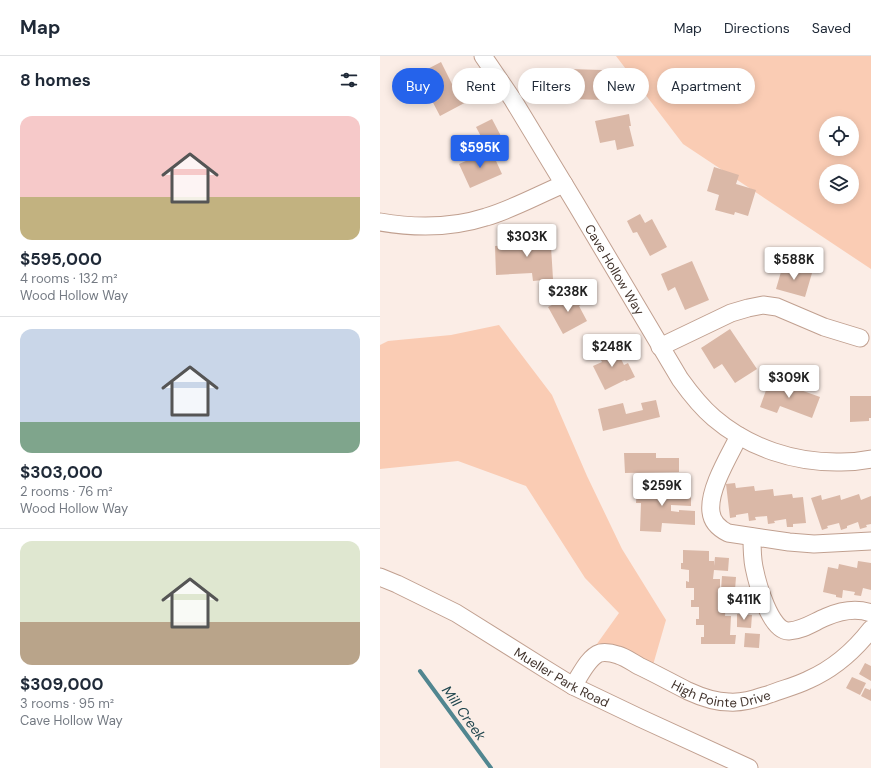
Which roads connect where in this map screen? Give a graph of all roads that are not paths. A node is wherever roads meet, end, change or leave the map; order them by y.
1 (483, 56) edge
2 (564, 184) junction
3 (380, 222) edge
4 (860, 338) dead end
5 (660, 347) junction
6 (739, 436) junction
7 (871, 458) edge
8 (752, 537) junction
9 (871, 542) edge
10 (380, 577) edge
11 (871, 613) edge
12 (871, 629) edge
13 (573, 686) junction
14 (749, 768) edge

1 - 2 street, Cave Hollow Way
2 - 3 street
2 - 5 street, Cave Hollow Way
4 - 5 street
5 - 6 street, Cave Hollow Way
6 - 7 street, Cave Hollow Way
6 - 8 street
8 - 9 street
8 - 11 street
10 - 13 street, Mueller Park Road
12 - 13 street, High Pointe Drive
13 - 14 street, Mueller Park Road

